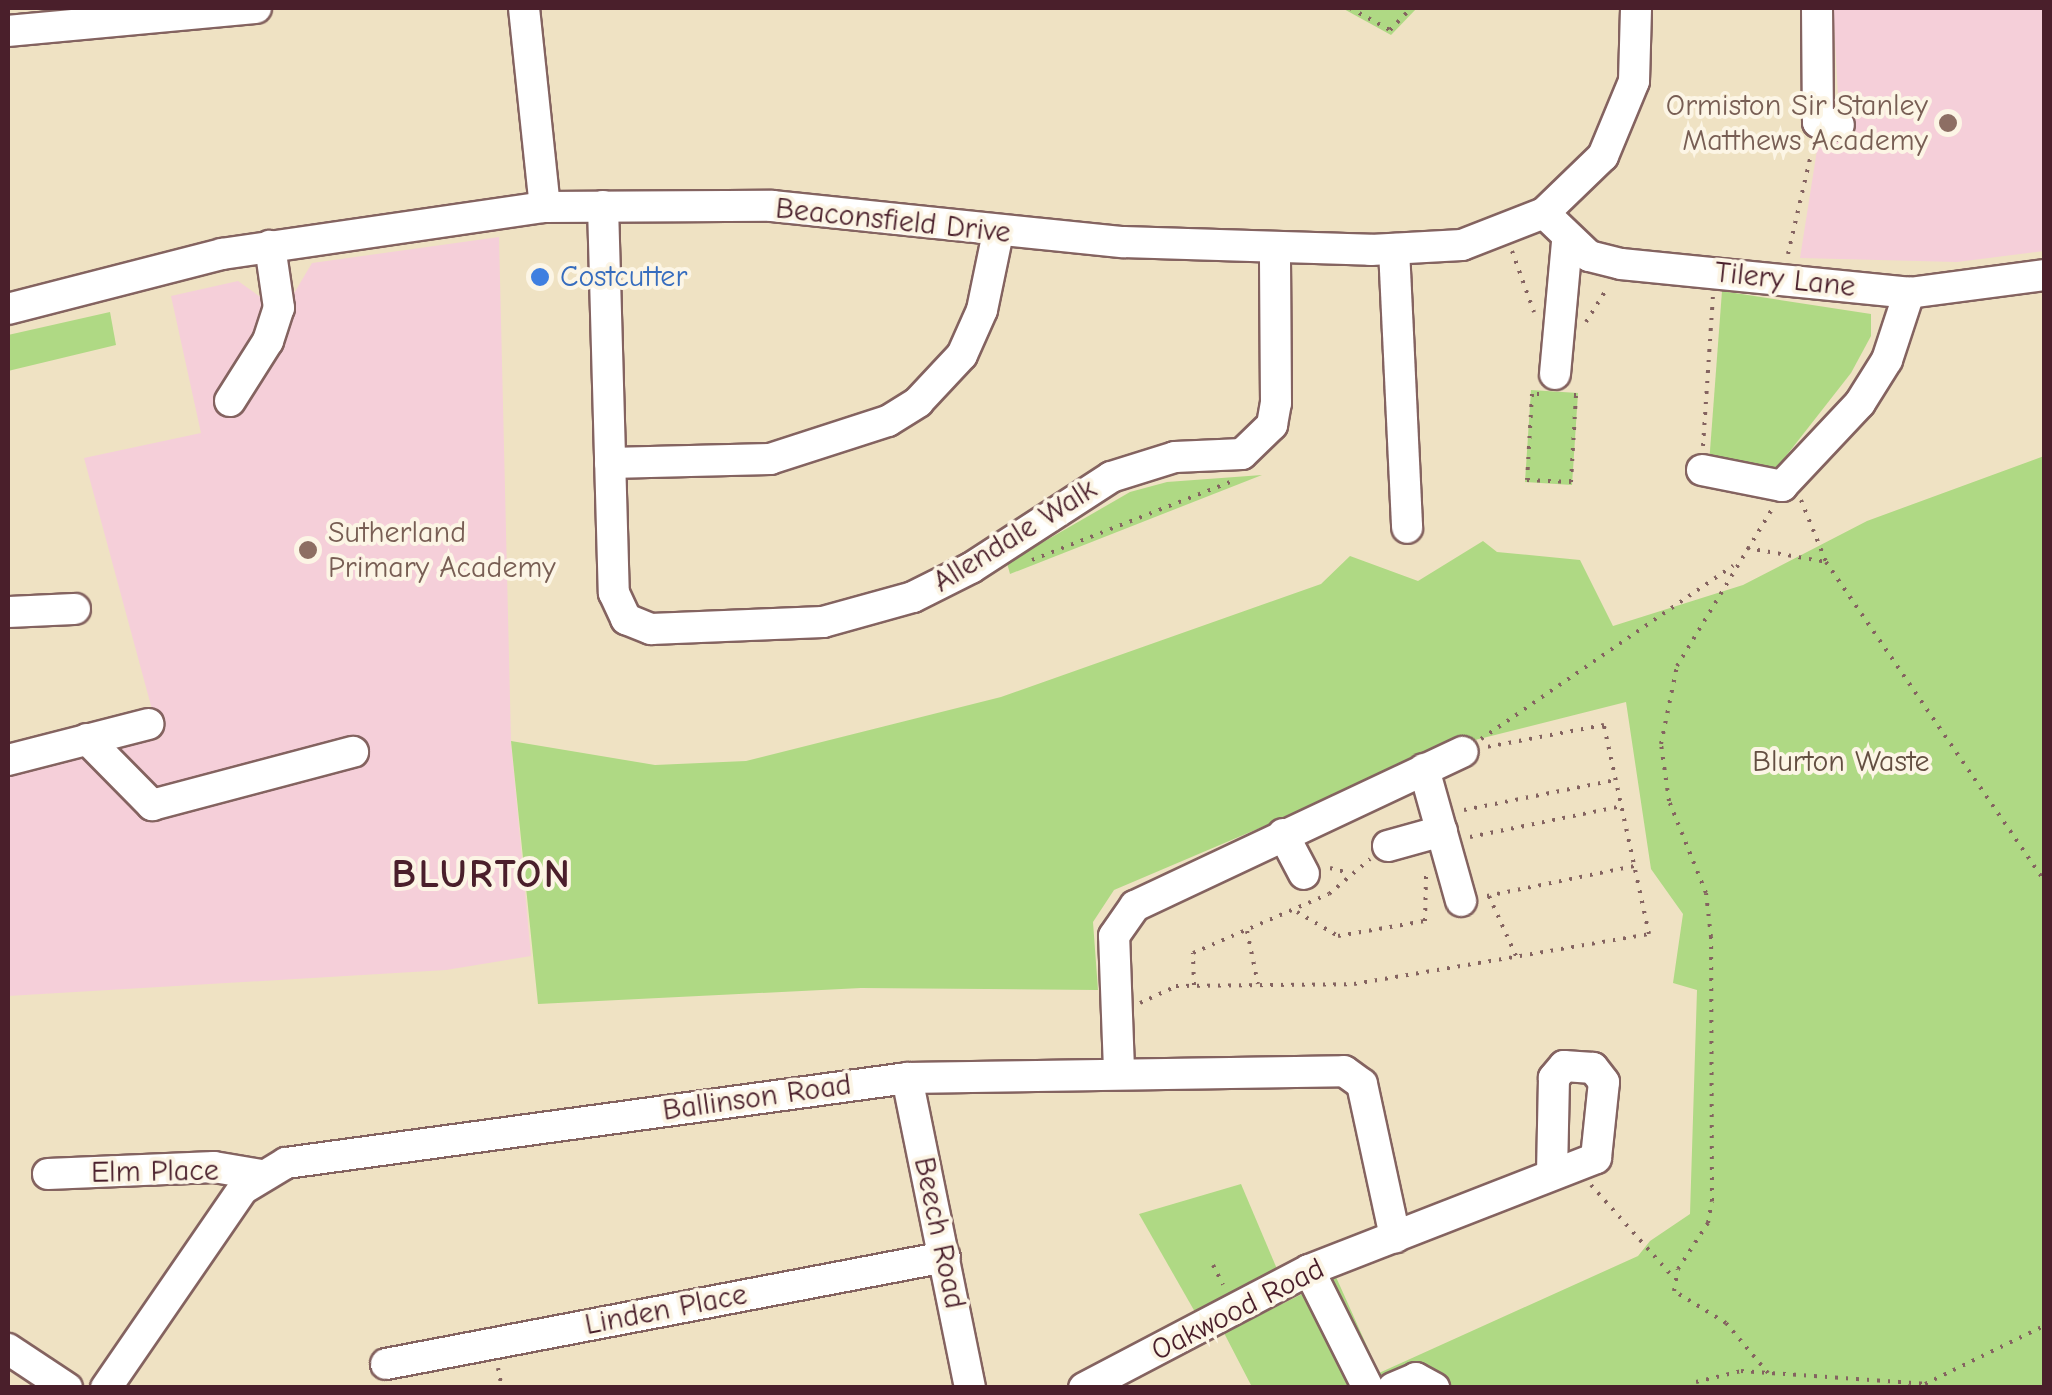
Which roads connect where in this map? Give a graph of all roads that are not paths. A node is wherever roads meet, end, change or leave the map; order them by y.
1 (256, 8) edge
2 (524, 8) edge
3 (1636, 8) edge
4 (1817, 8) edge
5 (8, 31) edge
6 (1829, 124) road end
7 (602, 206) junction
8 (545, 207) junction
9 (1544, 213) junction
10 (998, 233) junction
11 (1567, 240) junction
12 (270, 246) junction
13 (1275, 248) junction
14 (1394, 249) junction
15 (2044, 275) edge
16 (1909, 293) junction
17 (8, 306) edge
18 (1554, 384) road end
19 (230, 402) dead end
20 (610, 463) junction
21 (1702, 470) road end
22 (1406, 528) dead end
23 (75, 606) dead end
24 (8, 612) edge
25 (148, 724) dead end
26 (87, 740) junction
27 (353, 752) dead end
28 (1462, 752) road end
29 (8, 760) edge
30 (1424, 769) junction
31 (1437, 831) junction
32 (1283, 834) junction
33 (1388, 846) road end
34 (1312, 881) road end
35 (1475, 899) road end
36 (1119, 1070) junction
37 (906, 1078) junction
38 (1564, 1171) road end
39 (48, 1174) dead end
40 (262, 1175) junction
41 (1395, 1237) junction
42 (945, 1257) junction
43 (1308, 1270) junction
44 (8, 1349) edge
45 (386, 1364) dead end
46 (66, 1388) edge
47 (106, 1388) edge
48 (970, 1388) edge
49 (1084, 1388) edge
50 (1368, 1388) edge
51 (1392, 1388) edge
52 (1434, 1388) edge

1 - 5 street
2 - 8 street
3 - 9 street, Beaconsfield Drive
4 - 6 street
7 - 8 street, Beaconsfield Drive
7 - 10 street, Beaconsfield Drive
7 - 20 street, Allendale Walk
8 - 12 street, Beaconsfield Drive
9 - 11 street, Tilery Lane
9 - 14 street, Beaconsfield Drive
10 - 13 street, Beaconsfield Drive
10 - 20 street
11 - 16 street, Tilery Lane
11 - 18 street
12 - 17 street, Beaconsfield Drive
12 - 19 street
13 - 14 street, Beaconsfield Drive
13 - 20 street, Allendale Walk
14 - 22 street
15 - 16 street, Tilery Lane
16 - 21 street
23 - 24 street
25 - 26 street
26 - 27 street
26 - 29 street
28 - 30 street
30 - 31 street
30 - 32 street
31 - 33 street
31 - 35 street
32 - 34 street
32 - 36 street
36 - 37 street, Ballinson Road
36 - 41 street, Ballinson Road
37 - 40 street, Ballinson Road
37 - 42 street, Beech Road
38 - 41 street, Oakwood Road
39 - 40 street, Elm Place
40 - 47 street, Ballinson Road
41 - 43 street, Oakwood Road
42 - 45 street, Linden Place
42 - 48 street, Beech Road
43 - 49 street, Oakwood Road
43 - 50 street
44 - 46 street
51 - 52 street

